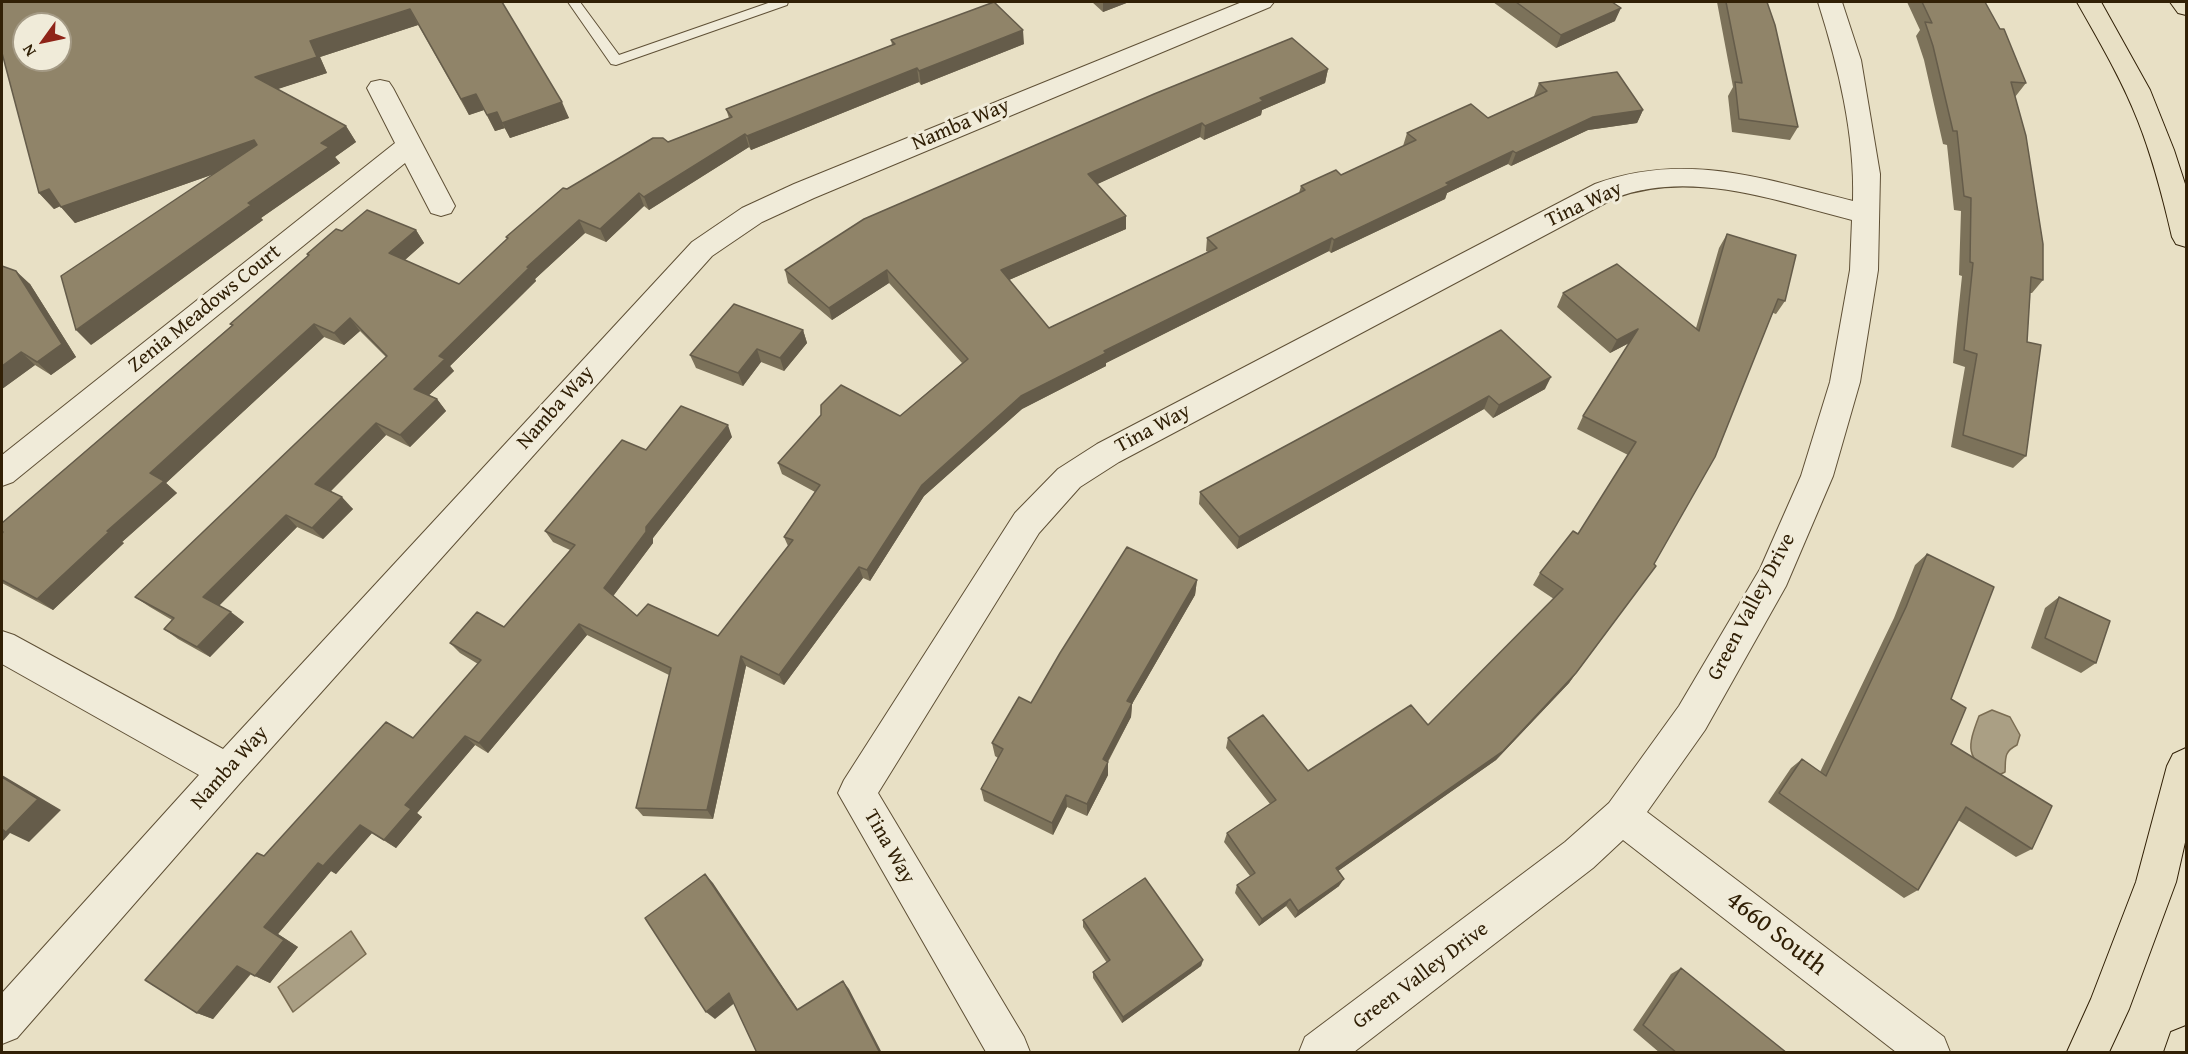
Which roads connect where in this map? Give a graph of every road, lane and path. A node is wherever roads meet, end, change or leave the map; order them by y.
1 (574, 2) edge
2 (782, 2) edge
3 (1262, 2) edge
4 (1830, 2) edge
5 (2089, 2) edge
6 (2182, 2) edge
7 (2187, 8) edge
8 (380, 88) dead end
9 (409, 146) junction
10 (441, 206) dead end
11 (1867, 214) junction
12 (2187, 237) edge
13 (2, 473) edge
14 (2, 646) edge
15 (2187, 766) edge
16 (227, 771) junction
17 (1622, 816) junction
18 (2, 1023) edge
19 (2187, 1047) edge
20 (1009, 1053) edge
21 (1320, 1053) edge
22 (1929, 1053) edge
23 (2088, 1053) edge
24 (2185, 1053) edge

1 - 2 lane
3 - 16 street, Namba Way
4 - 11 street, Green Valley Drive
5 - 12 main road
6 - 7 main road
8 - 9 street
9 - 10 street
9 - 13 street, Zenia Meadows Court
11 - 17 street, Green Valley Drive
11 - 20 street, Tina Way
14 - 16 street
15 - 23 main road
16 - 18 street, Namba Way
17 - 21 street, Green Valley Drive
17 - 22 street, 4660 South
19 - 24 main road

